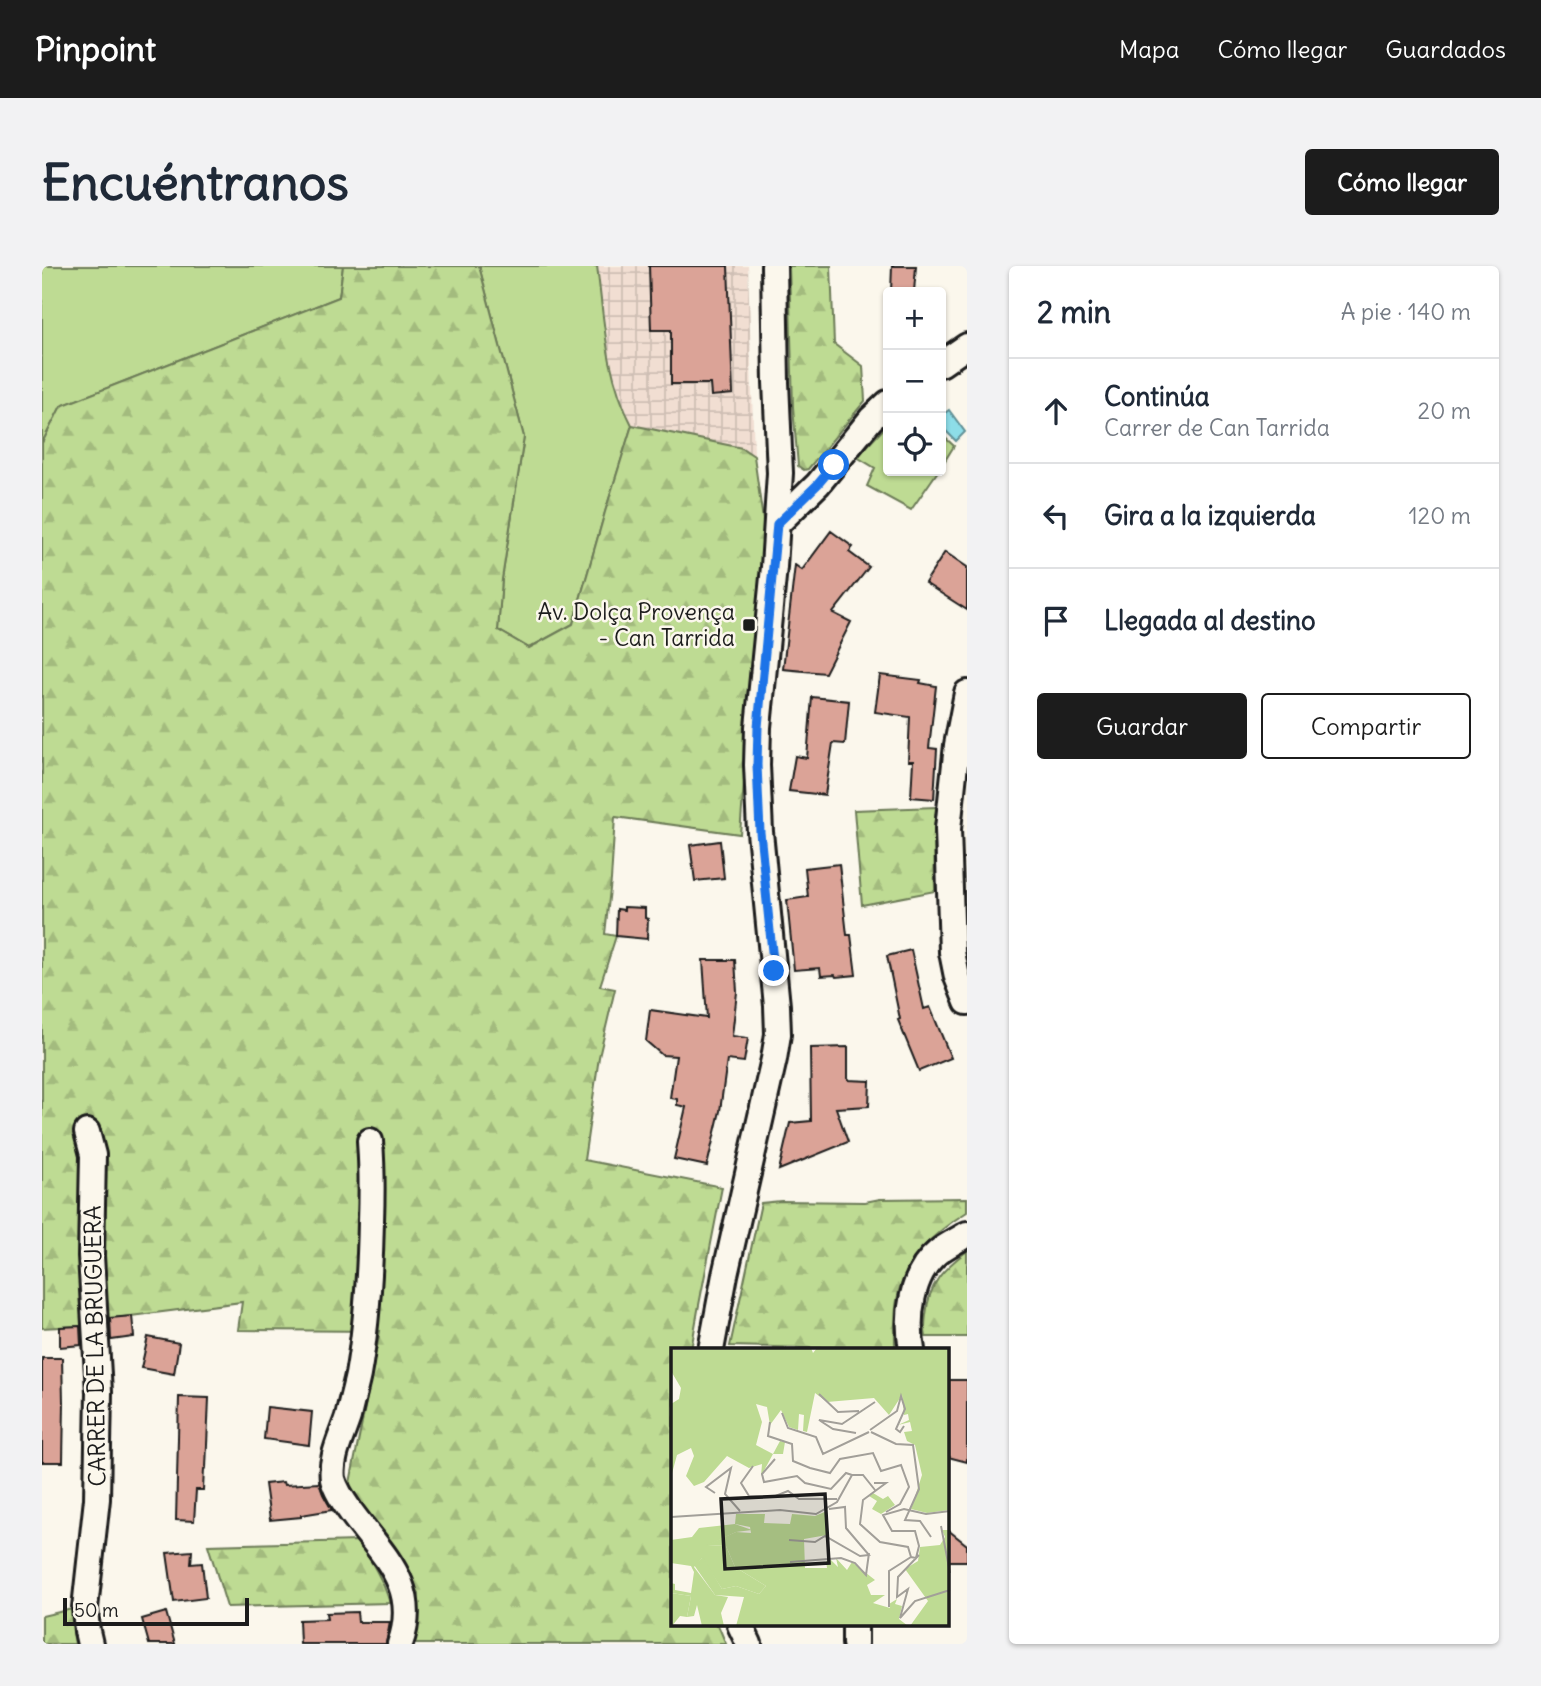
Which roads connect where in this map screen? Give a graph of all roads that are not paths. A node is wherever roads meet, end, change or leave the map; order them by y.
1 (774, 266) edge
2 (967, 346) edge
3 (946, 360) edge
4 (883, 408) edge
5 (777, 524) junction
6 (967, 693) edge
7 (967, 1002) edge
8 (87, 1132) dead end
9 (370, 1140) dead end
10 (967, 1234) edge
11 (711, 1348) edge
12 (912, 1348) edge
13 (741, 1626) edge
14 (855, 1626) edge
15 (90, 1644) edge
16 (400, 1644) edge
17 (750, 1644) edge
18 (855, 1644) edge

1 - 5 street
2 - 3 street
4 - 5 street
5 - 11 street
6 - 7 street
8 - 15 street, CARRER DE LA BRUGUERA
9 - 16 street
10 - 12 street
13 - 17 street
14 - 18 street

